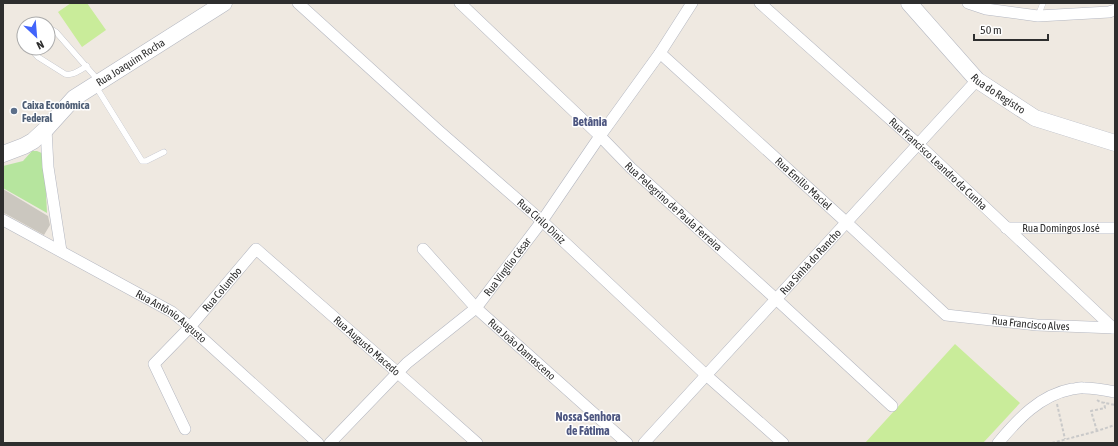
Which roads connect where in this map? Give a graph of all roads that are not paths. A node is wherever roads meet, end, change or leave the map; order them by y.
1 (224, 3) edge
2 (298, 3) edge
3 (460, 3) edge
4 (692, 3) edge
5 (760, 3) edge
6 (909, 3) edge
7 (968, 3) edge
8 (1043, 3) edge
9 (1115, 10) edge
10 (1038, 16) junction
11 (56, 32) edge
12 (660, 53) junction
13 (37, 56) edge
14 (86, 66) junction
15 (977, 80) junction
16 (97, 84) junction
17 (46, 129) junction
18 (600, 136) junction
19 (33, 141) junction
20 (1115, 143) edge
21 (918, 144) junction
22 (47, 150) junction
23 (164, 152) dead end
24 (3, 154) edge
25 (3, 220) edge
26 (542, 221) junction
27 (846, 222) junction
28 (1006, 228) junction
29 (1115, 228) edge
30 (256, 249) joint
31 (423, 249) dead end
32 (60, 251) junction
33 (776, 298) junction
34 (476, 308) junction
35 (946, 315) joint
36 (190, 327) junction
37 (1114, 328) edge
38 (398, 373) junction
39 (706, 375) junction
40 (1115, 392) edge
41 (892, 406) dead end
42 (185, 430) dead end
43 (318, 443) edge
44 (330, 443) edge
45 (477, 443) edge
46 (627, 443) edge
47 (644, 443) edge
48 (783, 443) edge
49 (998, 443) edge

1 - 16 main road, Rua Joaquim Rocha
2 - 26 street, Rua Cirilo Diniz
3 - 18 street, Rua Pelegrino de Paula Ferreira
4 - 12 street, Rua Virgílio César
5 - 21 street, Rua Francisco Leandro da Cunha
6 - 15 main road, Rua do Registro
7 - 10 street
8 - 10 lane
9 - 10 street
11 - 14 lane
12 - 18 street, Rua Virgílio César
12 - 27 street, Rua Emílio Maciel
13 - 14 lane
14 - 16 lane
15 - 20 main road, Rua do Registro
15 - 21 street, Rua Sinhá do Rancho
16 - 17 main road, Rua Joaquim Rocha
16 - 23 lane
17 - 19 main road, Rua Joaquim Rocha
17 - 22 street
18 - 26 street, Rua Virgílio César
18 - 33 street, Rua Pelegrino de Paula Ferreira
19 - 22 street
19 - 24 main road, Rua Joaquim Rocha
21 - 27 street, Rua Sinhá do Rancho
21 - 28 street, Rua Francisco Leandro da Cunha
22 - 32 street
25 - 32 street, Rua Antônio Augusto
26 - 34 street, Rua Virgílio César
26 - 39 street, Rua Cirilo Diniz
27 - 33 street, Rua Sinhá do Rancho
27 - 35 street, Rua Emílio Maciel
28 - 29 street, Rua Domingos José
28 - 37 street, Rua Francisco Leandro da Cunha
30 - 36 street, Rua Columbo
30 - 38 street, Rua Augusto Macedo
31 - 34 street, Rua João Damasceno
32 - 36 street, Rua Antônio Augusto
33 - 39 street, Rua Sinhá do Rancho
33 - 41 street, Rua Pelegrino de Paula Ferreira
34 - 38 street, Rua Virgílio César
34 - 46 street, Rua João Damasceno
35 - 37 street, Rua Francisco Alves
36 - 42 street, Rua Columbo
36 - 43 street, Rua Antônio Augusto
38 - 44 street, Rua Virgílio César
38 - 45 street, Rua Augusto Macedo
39 - 47 street, Rua Sinhá do Rancho
39 - 48 street, Rua Cirilo Diniz
40 - 49 street

